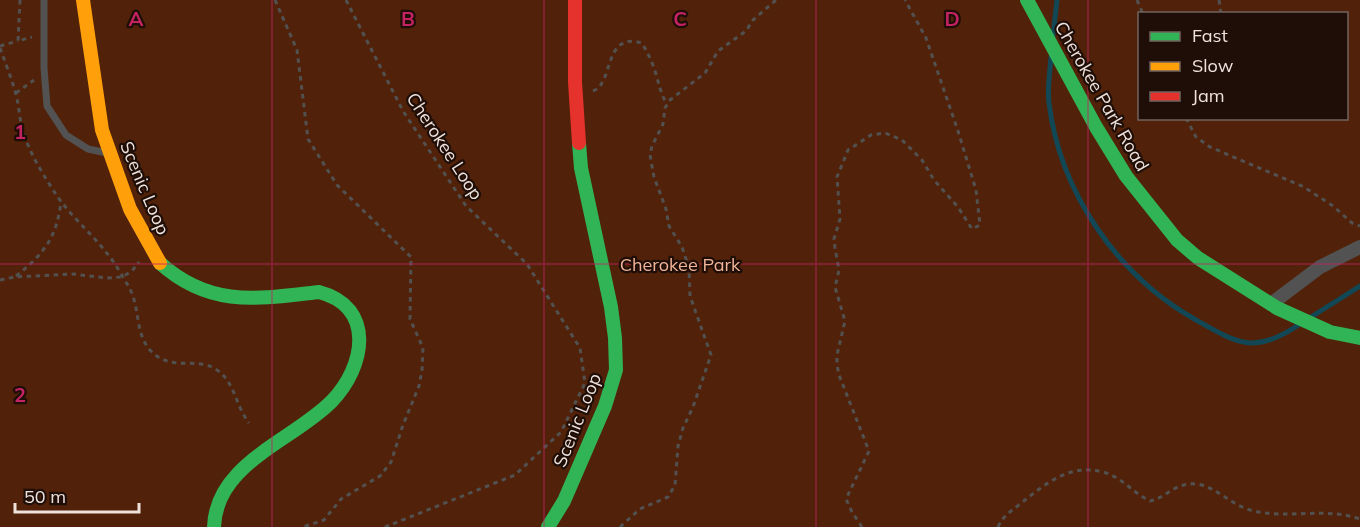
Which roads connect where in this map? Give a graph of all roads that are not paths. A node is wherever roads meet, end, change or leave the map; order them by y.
1 (44, 0) edge
2 (83, 0) edge
3 (575, 0) edge
4 (1030, 5) edge
5 (110, 154) junction
6 (1360, 247) edge
7 (1274, 306) junction
8 (1360, 338) edge
9 (214, 527) edge
10 (548, 527) edge

1 - 5 lane
2 - 5 street, Scenic Loop
3 - 10 street, Scenic Loop
4 - 7 street, Cherokee Park Road
5 - 9 street, Scenic Loop
6 - 7 street
7 - 8 street, Cherokee Park Road

